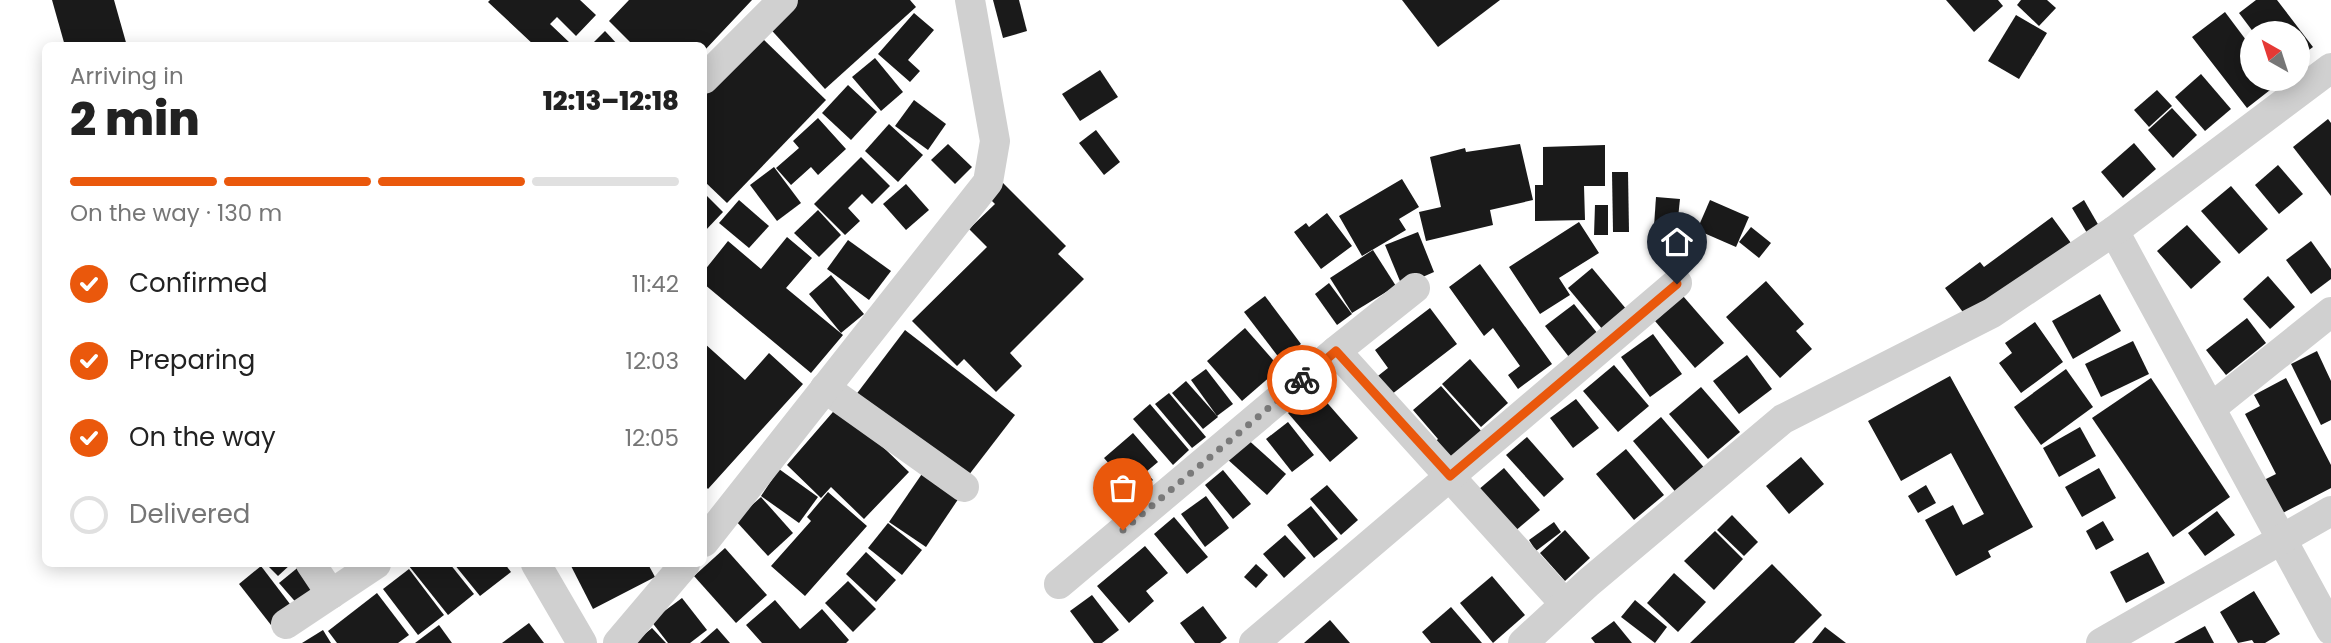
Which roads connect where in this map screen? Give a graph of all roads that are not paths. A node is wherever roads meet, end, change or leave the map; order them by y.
1 (783, 0) edge
2 (970, 0) edge
3 (2331, 68) edge
4 (707, 76) edge
5 (2114, 231) junction
6 (1677, 284) dead end
7 (1415, 288) dead end
8 (2331, 312) edge
9 (1336, 351) junction
10 (825, 388) junction
11 (2211, 408) junction
12 (1450, 476) junction
13 (964, 487) dead end
14 (2331, 511) edge
15 (707, 538) edge
16 (2283, 541) junction
17 (313, 567) edge
18 (372, 567) edge
19 (538, 567) edge
20 (682, 567) edge
21 (1059, 584) dead end
22 (331, 594) junction
23 (1565, 604) junction
24 (286, 624) dead end
25 (2331, 630) edge
26 (582, 643) edge
27 (618, 643) edge
28 (1254, 643) edge
29 (1523, 643) edge
30 (2102, 643) edge

1 - 4 street
2 - 10 street
3 - 5 street
5 - 11 street
5 - 23 street
6 - 12 street
7 - 9 street
8 - 11 street
9 - 12 street
9 - 21 street
10 - 13 street
10 - 15 street
11 - 16 street
12 - 23 street
12 - 28 street
14 - 16 street
16 - 25 street
16 - 30 street
17 - 22 street
18 - 22 street
19 - 26 street
20 - 27 street
22 - 24 street
23 - 29 street

